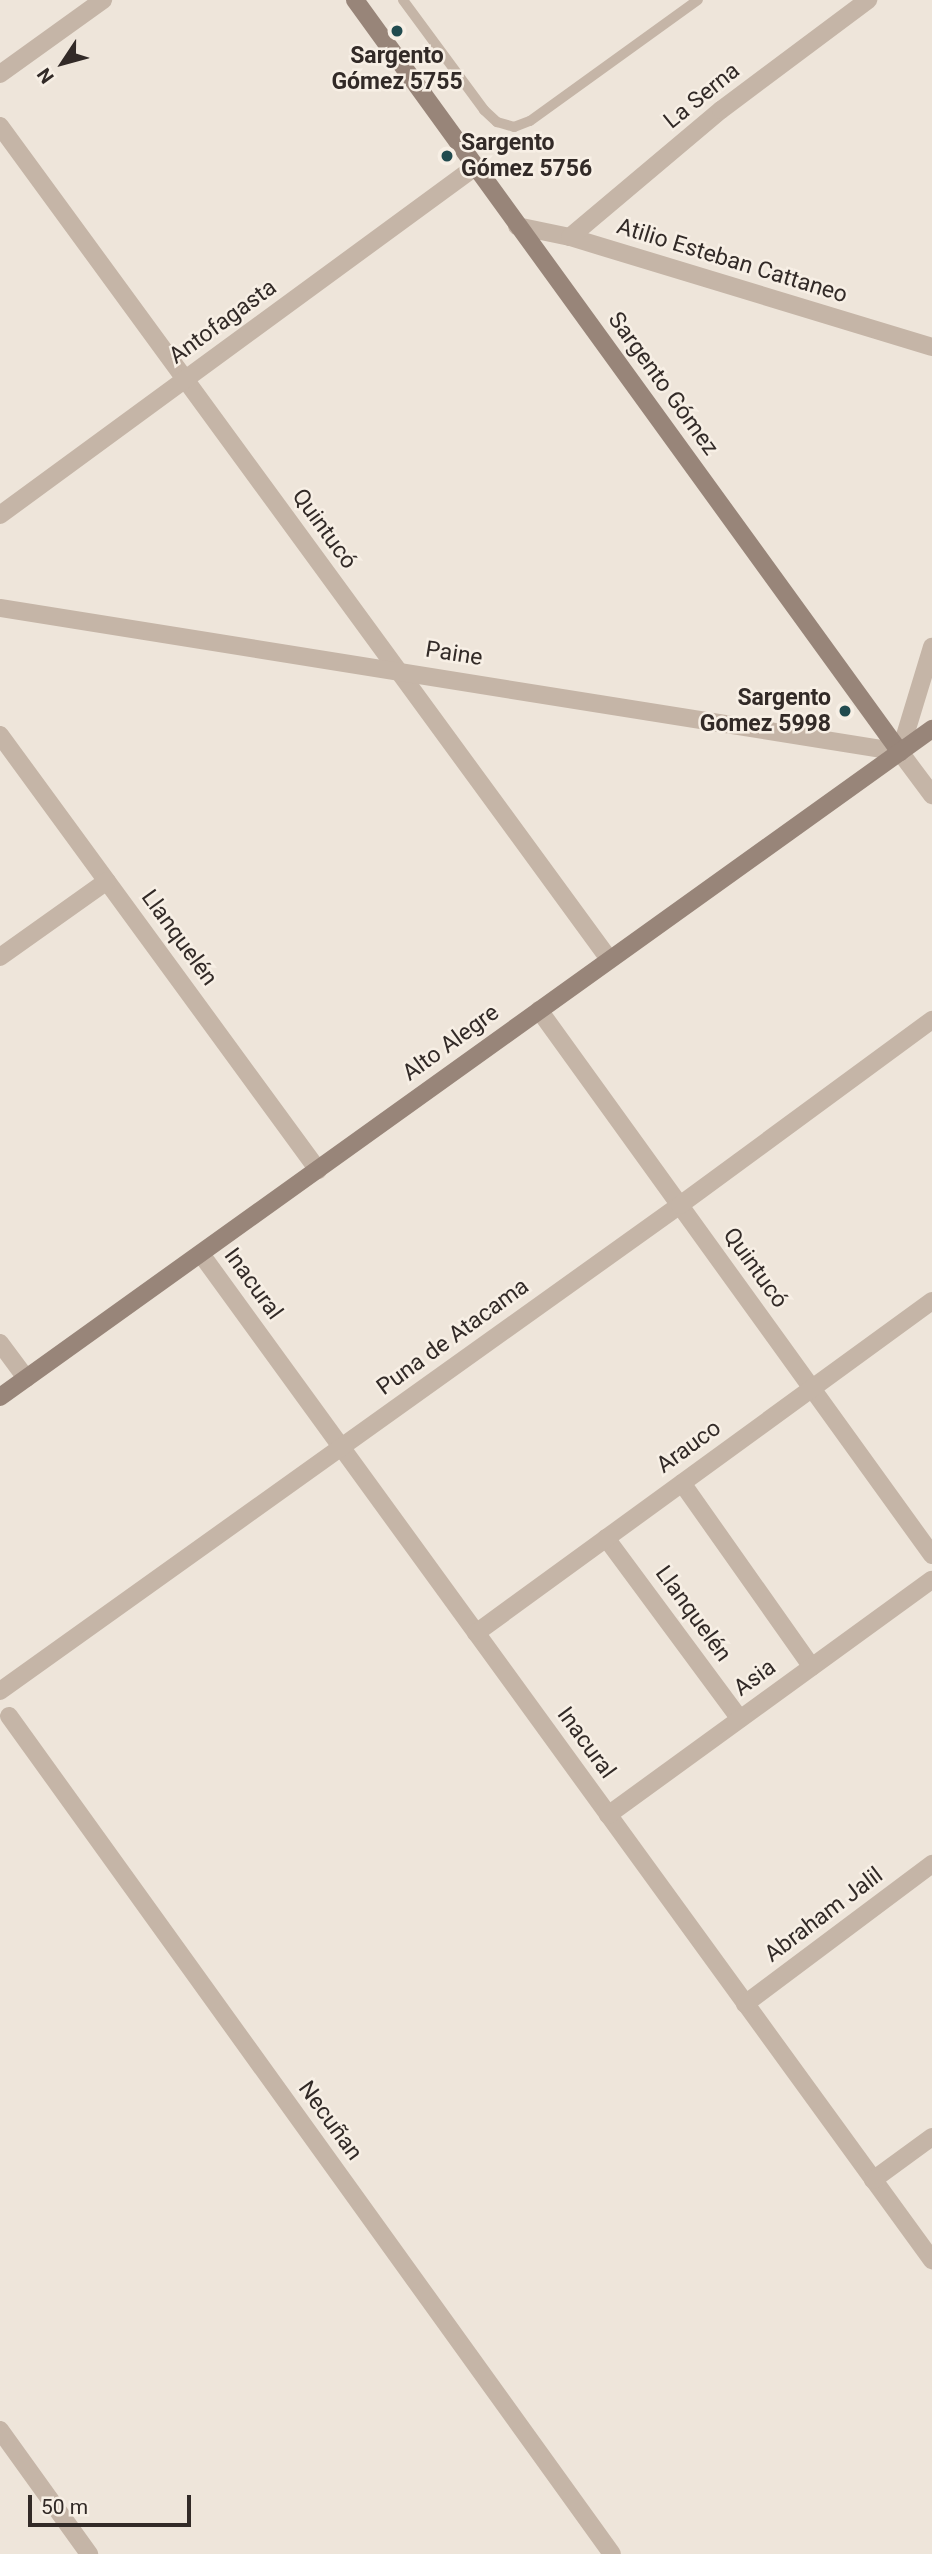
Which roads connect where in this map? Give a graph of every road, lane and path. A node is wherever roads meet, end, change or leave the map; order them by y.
1 (103, 0) edge
2 (355, 0) edge
3 (403, 0) edge
4 (698, 0) edge
5 (868, 0) edge
6 (0, 74) edge
7 (0, 126) edge
8 (475, 167) junction
9 (517, 226) junction
10 (570, 237) junction
11 (932, 347) edge
12 (185, 380) junction
13 (0, 515) edge
14 (0, 608) edge
15 (932, 647) edge
16 (396, 669) junction
17 (932, 729) edge
18 (0, 735) edge
19 (900, 752) junction
20 (932, 795) edge
21 (107, 881) junction
22 (0, 957) edge
23 (610, 959) junction
24 (539, 1010) junction
25 (932, 1020) edge
26 (318, 1170) junction
27 (680, 1205) junction
28 (201, 1254) junction
29 (932, 1301) edge
30 (0, 1343) edge
31 (26, 1378) junction
32 (811, 1389) junction
33 (0, 1397) edge
34 (341, 1447) junction
35 (682, 1483) junction
36 (606, 1538) junction
37 (932, 1555) edge
38 (932, 1580) edge
39 (476, 1633) junction
40 (812, 1667) junction
41 (0, 1691) edge
42 (9, 1716) dead end
43 (740, 1719) junction
44 (608, 1815) junction
45 (932, 1864) edge
46 (745, 2004) junction
47 (932, 2137) edge
48 (873, 2180) junction
49 (932, 2260) edge
50 (0, 2430) edge
51 (89, 2554) edge
52 (612, 2554) edge

1 - 6 street
2 - 8 main road, Sargento Gómez
3 - 4 lane
5 - 10 street, La Serna
7 - 12 street, Quintucó
8 - 9 main road, Sargento Gómez
8 - 12 street, Antofagasta
9 - 10 street, Atilio Esteban Cattaneo
9 - 19 main road, Sargento Gómez
10 - 11 street, Atilio Esteban Cattaneo
12 - 13 street, Antofagasta
12 - 16 street, Quintucó
14 - 16 street, Paine
15 - 19 street
16 - 19 street, Paine
16 - 23 street, Quintucó
17 - 19 main road, Alto Alegre
18 - 21 street, Llanquelén
19 - 20 street, Sargento Gómez
19 - 23 main road, Alto Alegre
21 - 22 street
21 - 26 street, Llanquelén
23 - 24 main road, Alto Alegre
24 - 26 main road, Alto Alegre
24 - 27 street, Quintucó
25 - 27 street, Puna de Atacama
26 - 28 main road, Alto Alegre
27 - 32 street, Quintucó
27 - 34 street, Puna de Atacama
28 - 31 main road, Alto Alegre
28 - 34 street, Inacural
29 - 32 street, Arauco
30 - 31 street
31 - 33 main road, Alto Alegre
32 - 35 street, Arauco
32 - 37 street, Quintucó
34 - 39 street, Inacural
34 - 41 street, Puna de Atacama
35 - 36 street, Arauco
35 - 40 street
36 - 39 street, Arauco
36 - 43 street, Llanquelén
38 - 40 street, Asia
39 - 44 street, Inacural
40 - 43 street, Asia
42 - 52 street, Necuñan
43 - 44 street, Asia
44 - 46 street, Inacural
45 - 46 street, Abraham Jalil
46 - 48 street, Inacural
47 - 48 street
48 - 49 street, Inacural
50 - 51 street

